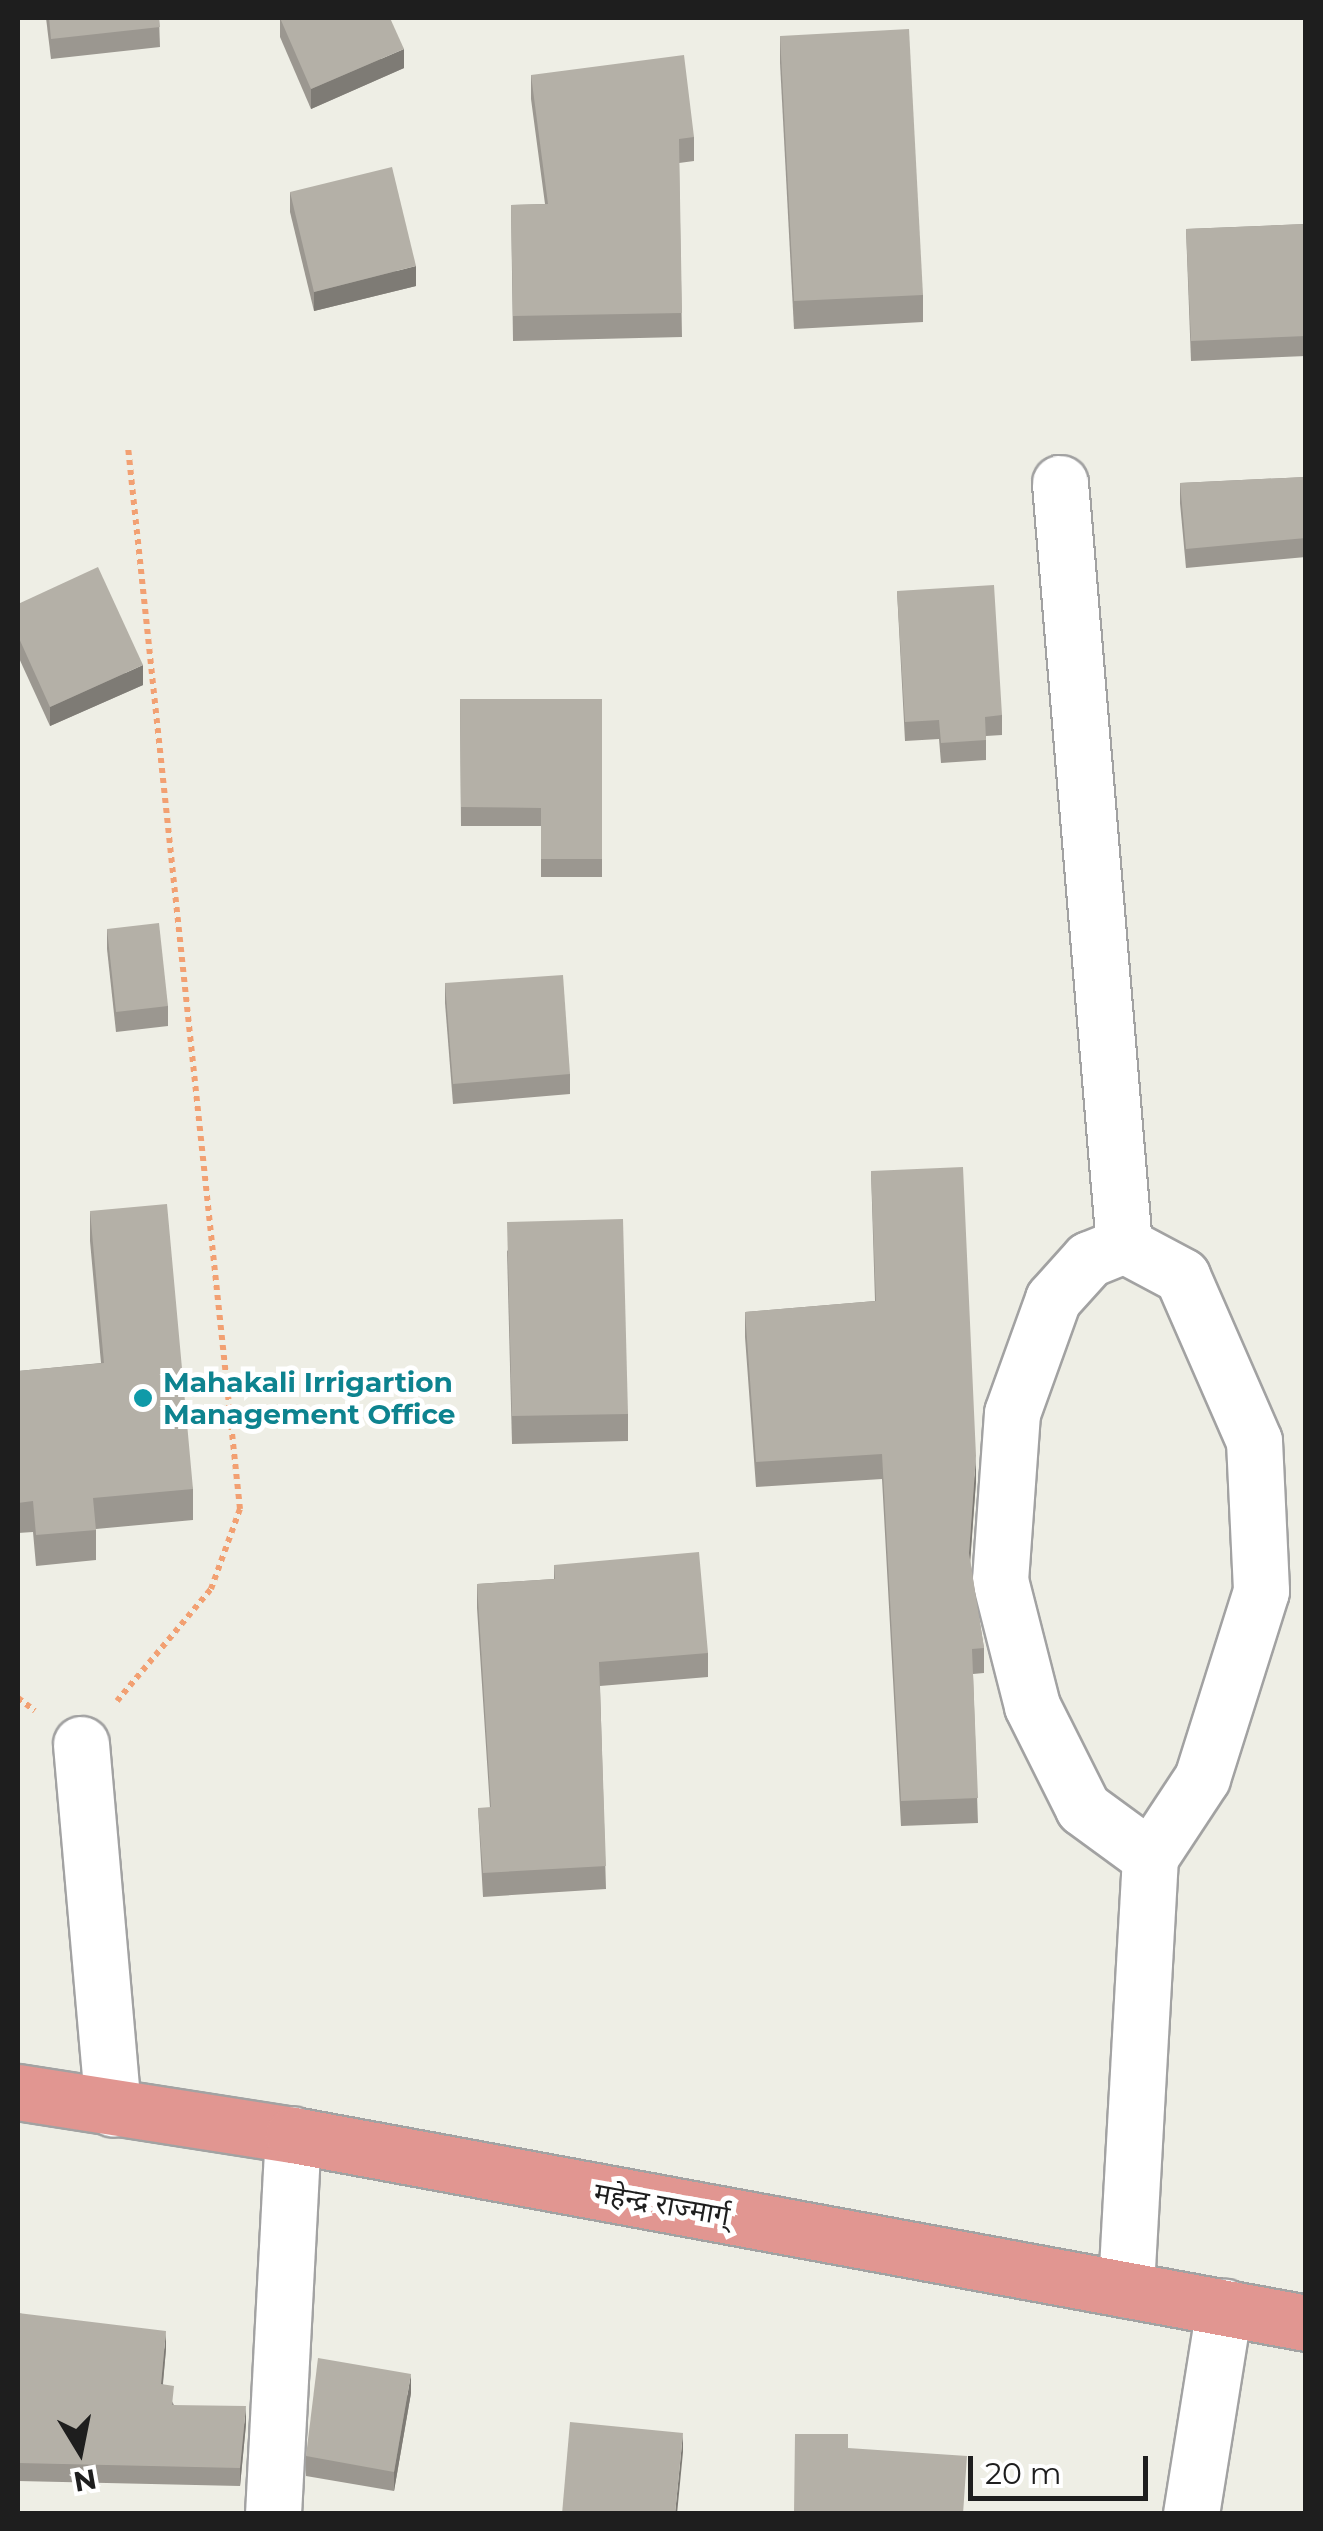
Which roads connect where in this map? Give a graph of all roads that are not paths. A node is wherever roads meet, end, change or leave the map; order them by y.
1 (1060, 483) dead end
2 (1124, 1245) junction
3 (81, 1744) road end
4 (1150, 1857) junction
5 (18, 2092) edge
6 (114, 2108) junction
7 (293, 2136) junction
8 (1126, 2290) junction
9 (1224, 2306) junction
10 (1306, 2323) edge
11 (273, 2514) edge
12 (1191, 2514) edge

1 - 2 street
2 - 4 street
2 - 4 street
3 - 6 street
4 - 8 street
5 - 6 highway, महेन्द्र राज्मार्ग्
6 - 7 highway, महेन्द्र राज्मार्ग्
7 - 8 highway, महेन्द्र राज्मार्ग्
7 - 11 street
8 - 9 highway, महेन्द्र राज्मार्ग्
9 - 10 highway, महेन्द्र राज्मार्ग्
9 - 12 street

